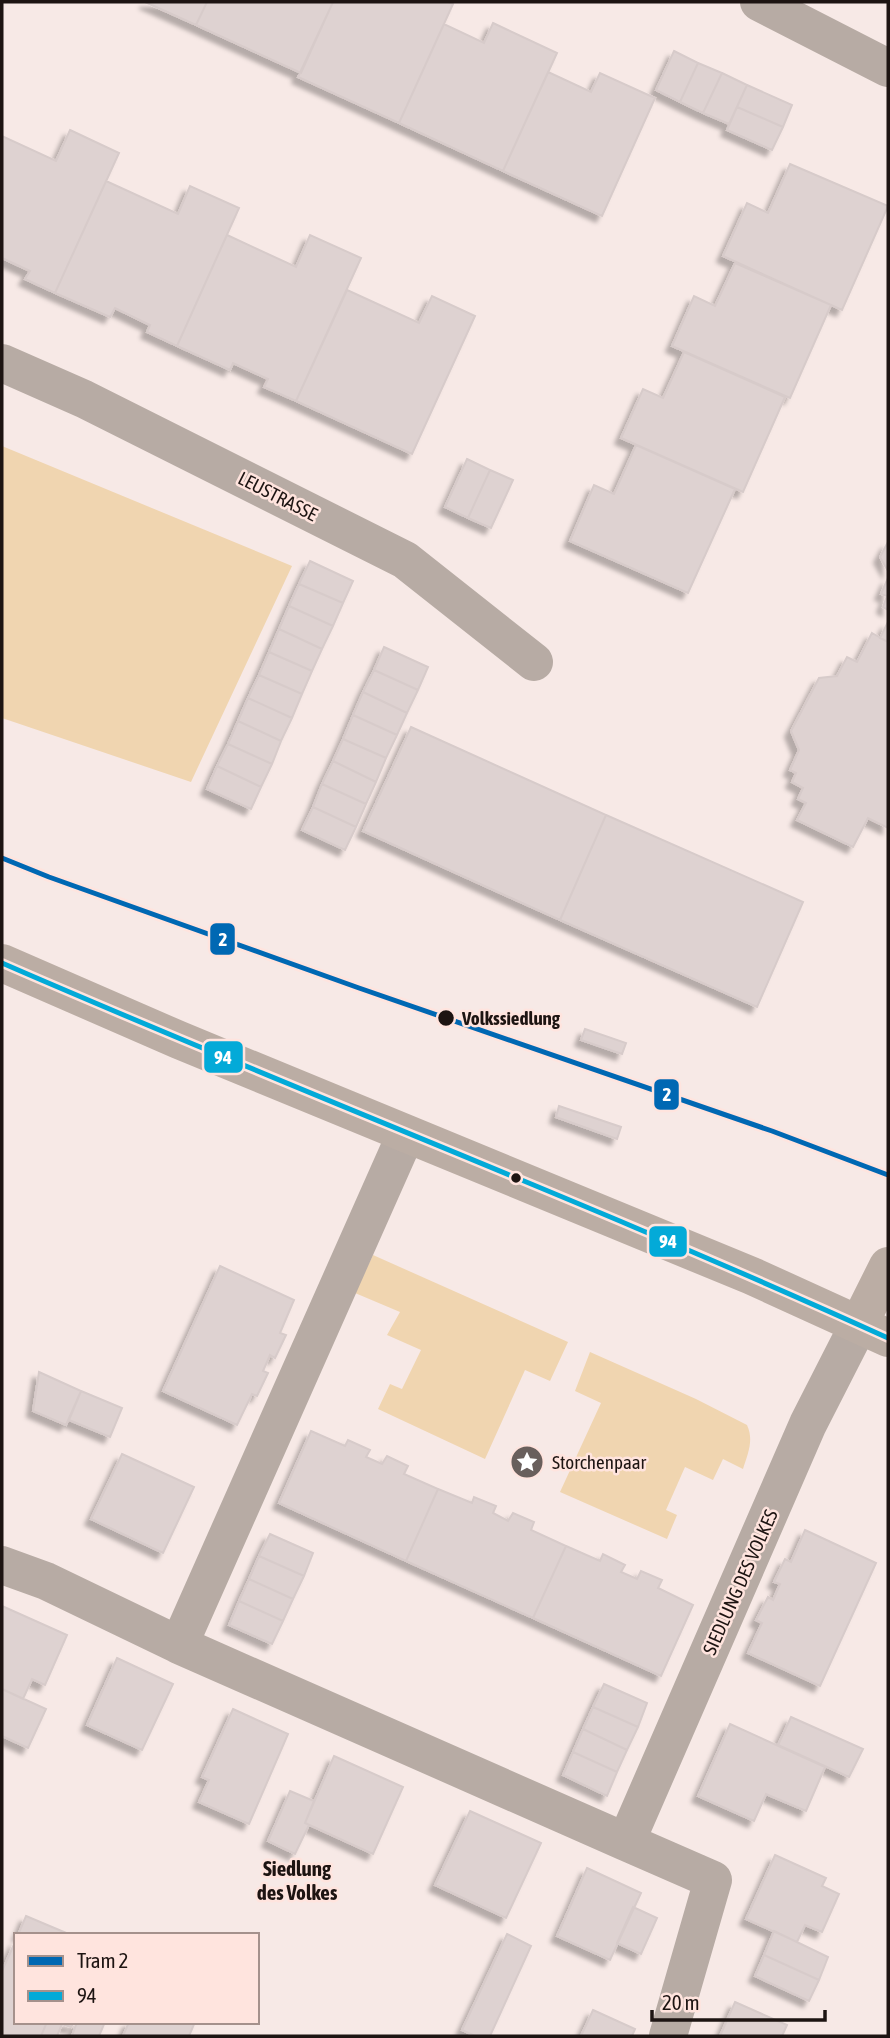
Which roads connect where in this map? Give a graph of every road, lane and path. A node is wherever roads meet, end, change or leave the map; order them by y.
1 (759, 2) edge
2 (888, 68) edge
3 (2, 363) edge
4 (534, 662) dead end
5 (2, 963) edge
6 (406, 1134) junction
7 (888, 1266) edge
8 (874, 1331) edge
9 (2, 1564) edge
10 (178, 1645) junction
11 (626, 1842) junction
12 (668, 2036) edge

1 - 2 street
3 - 4 street, LEUSTRASSE
5 - 6 main road
6 - 8 main road
6 - 10 street
7 - 8 main road
8 - 11 street, SIEDLUNG DES VOLKES
9 - 10 street
10 - 11 street
11 - 12 street

